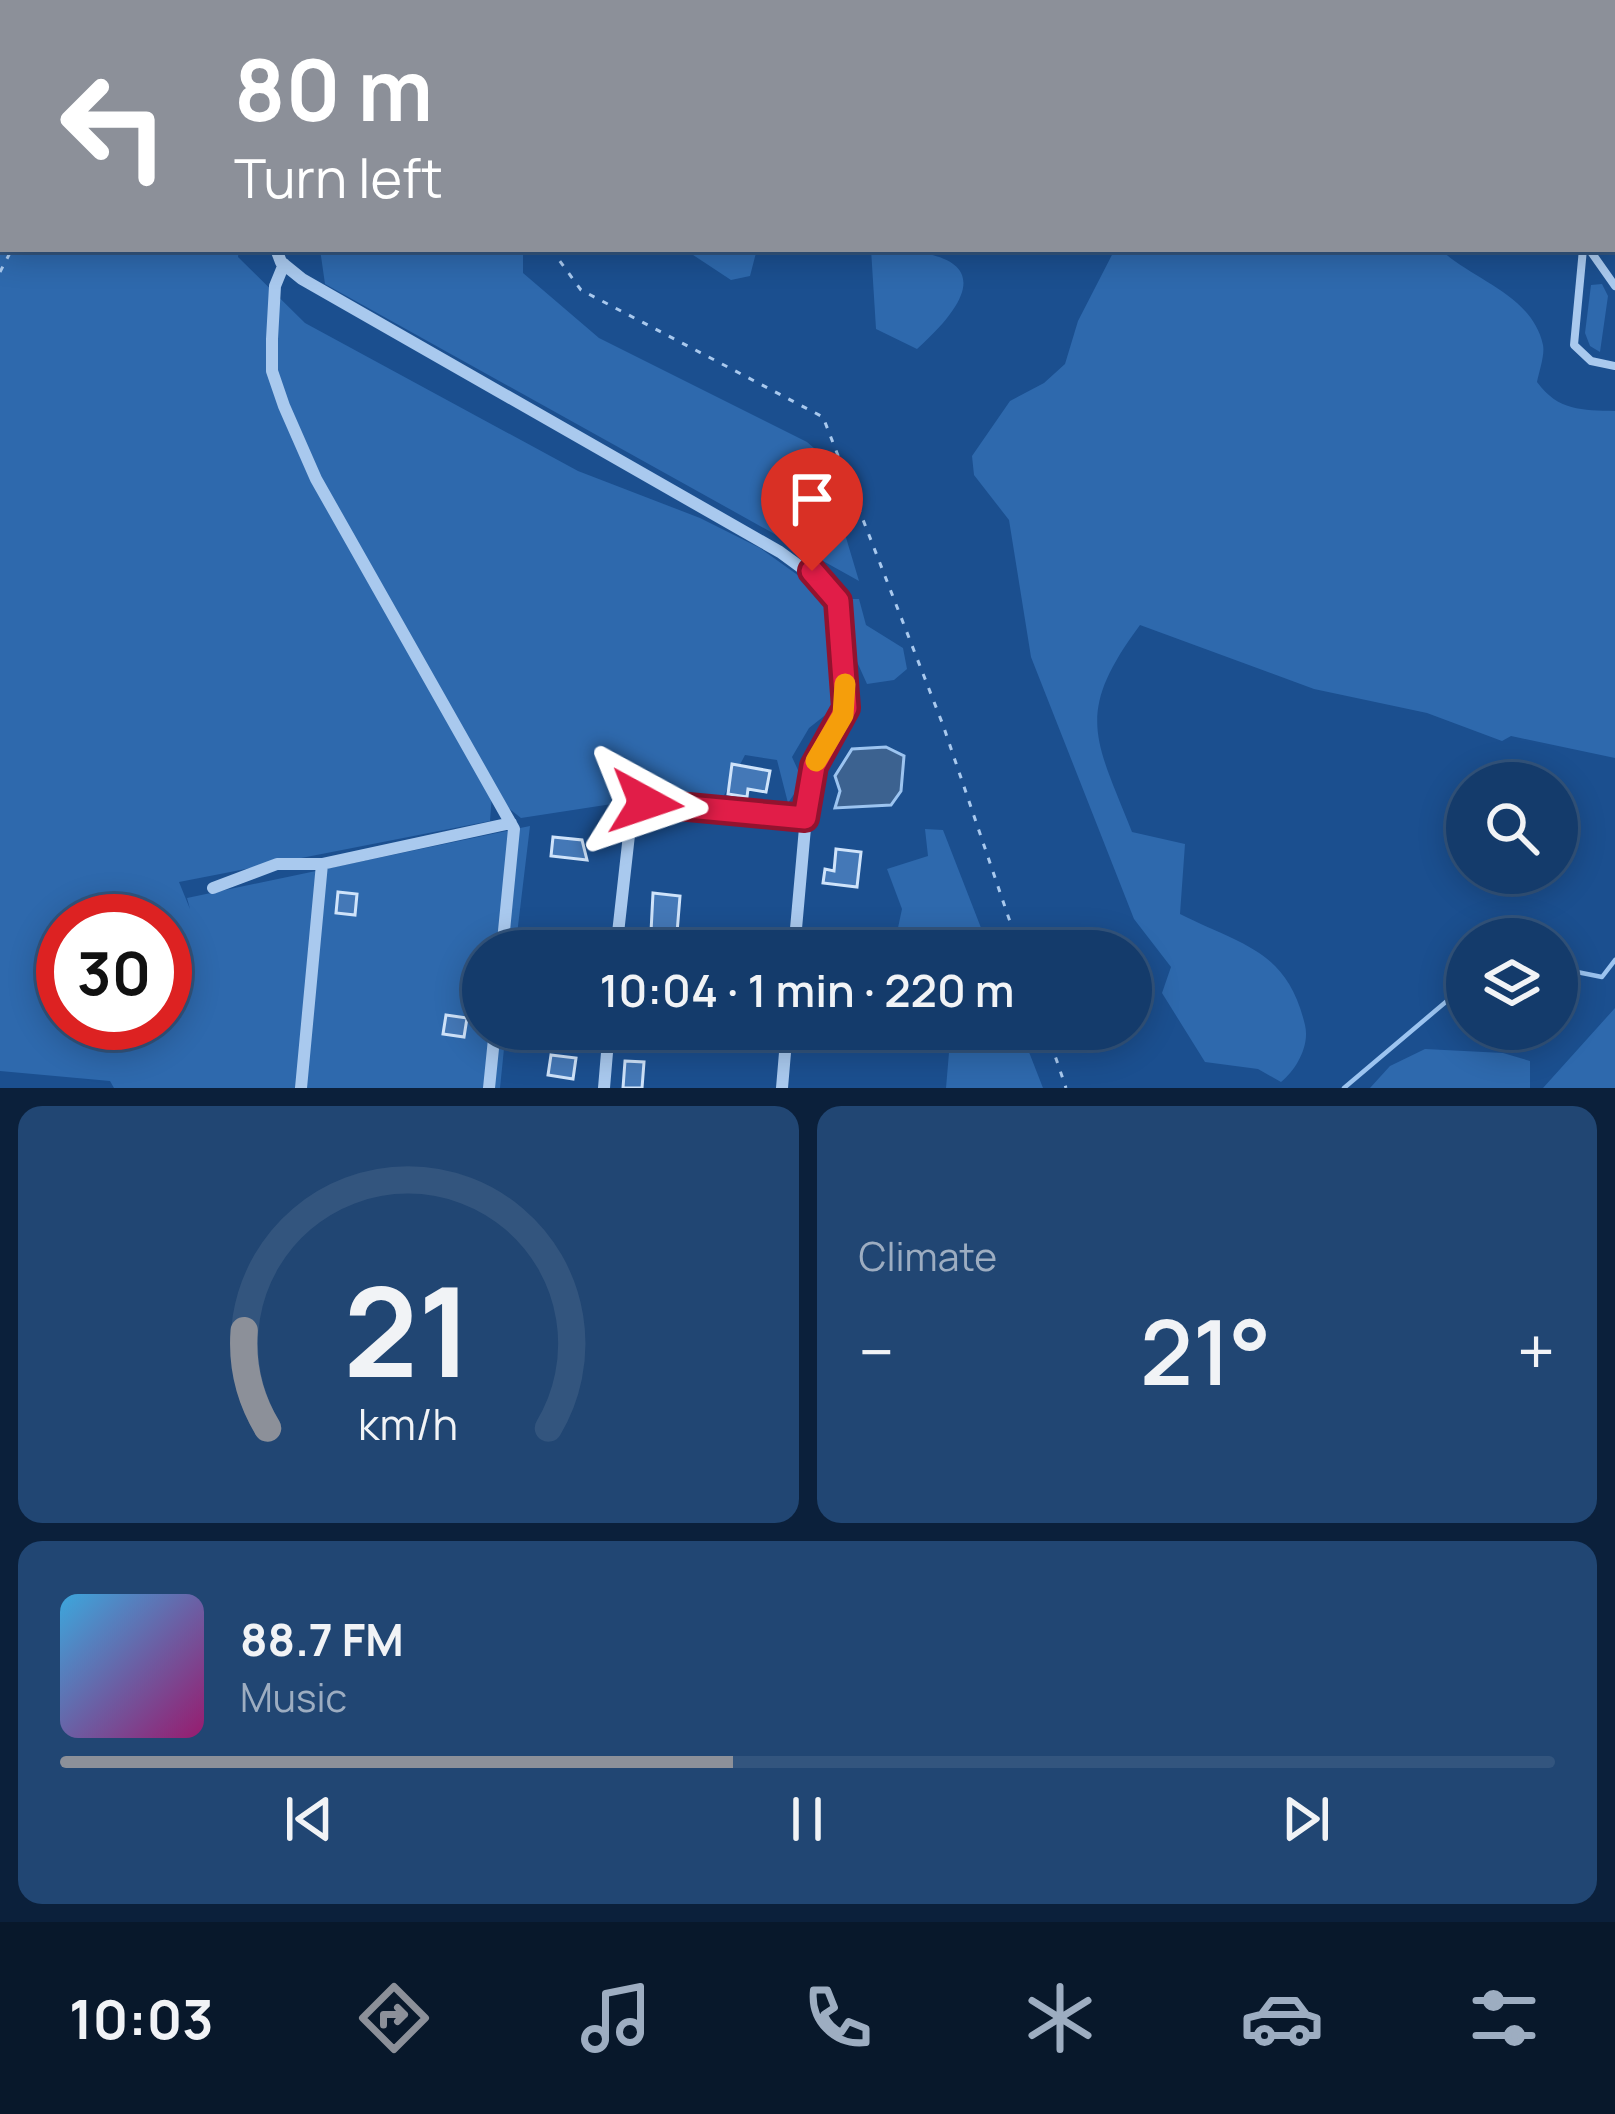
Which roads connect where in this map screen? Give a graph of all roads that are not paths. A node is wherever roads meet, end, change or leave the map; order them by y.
1 (278, 252) edge
2 (1586, 252) edge
3 (1588, 252) edge
4 (284, 264) junction
5 (1615, 286) edge
6 (1615, 366) edge
7 (805, 818) junction
8 (511, 823) junction
9 (322, 864) junction
10 (213, 888) dead end
11 (504, 930) edge
12 (618, 930) edge
13 (796, 930) edge
14 (492, 1050) edge
15 (607, 1050) edge
16 (785, 1050) edge
17 (301, 1088) edge
18 (489, 1088) edge
19 (604, 1088) edge
20 (782, 1088) edge

1 - 4 street
2 - 6 lane
3 - 5 lane
4 - 7 street
4 - 8 street
7 - 12 street
7 - 13 street
8 - 9 street
8 - 11 street
9 - 10 street
9 - 17 street
14 - 18 street
15 - 19 street
16 - 20 street

